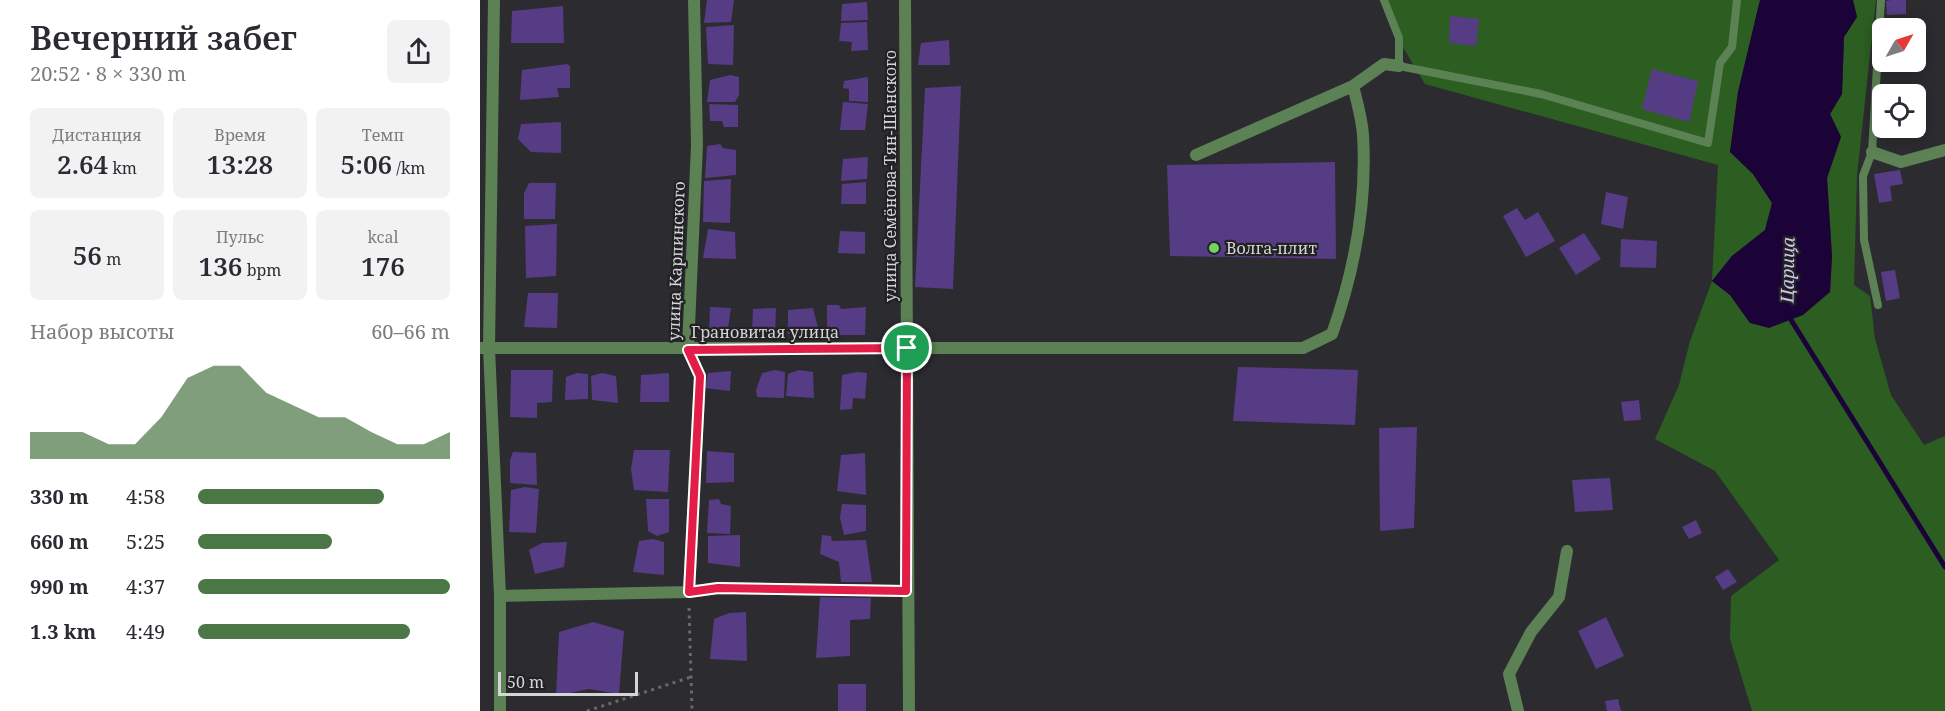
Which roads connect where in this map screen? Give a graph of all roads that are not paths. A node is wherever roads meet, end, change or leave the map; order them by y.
1 (494, 0) edge
2 (694, 0) edge
3 (905, 0) edge
4 (1384, 0) edge
5 (1737, 0) edge
6 (1881, 0) edge
7 (1399, 66) junction
8 (1353, 86) junction
9 (1945, 150) edge
10 (1872, 152) junction
11 (1196, 155) dead end
12 (1878, 305) dead end
13 (485, 348) edge
14 (907, 348) junction
15 (688, 350) junction
16 (1567, 551) dead end
17 (906, 591) junction
18 (689, 592) junction
19 (500, 596) junction
20 (500, 711) edge
21 (909, 711) edge
22 (1518, 711) edge

1 - 13 street
2 - 15 street, улица Карпинского
3 - 14 street, улица Семёнова-Тян-Шанского
4 - 7 lane
5 - 7 lane
6 - 10 lane
7 - 8 street
8 - 11 street
8 - 14 street, Грановитая улица
9 - 10 street
10 - 12 lane
13 - 15 street, Грановитая улица
13 - 19 street
14 - 15 street, Грановитая улица
14 - 17 street, улица Семёнова-Тян-Шанского
15 - 18 street, улица Карпинского
16 - 22 street
17 - 18 street
17 - 21 street, улица Семёнова-Тян-Шанского
18 - 19 street
19 - 20 street

